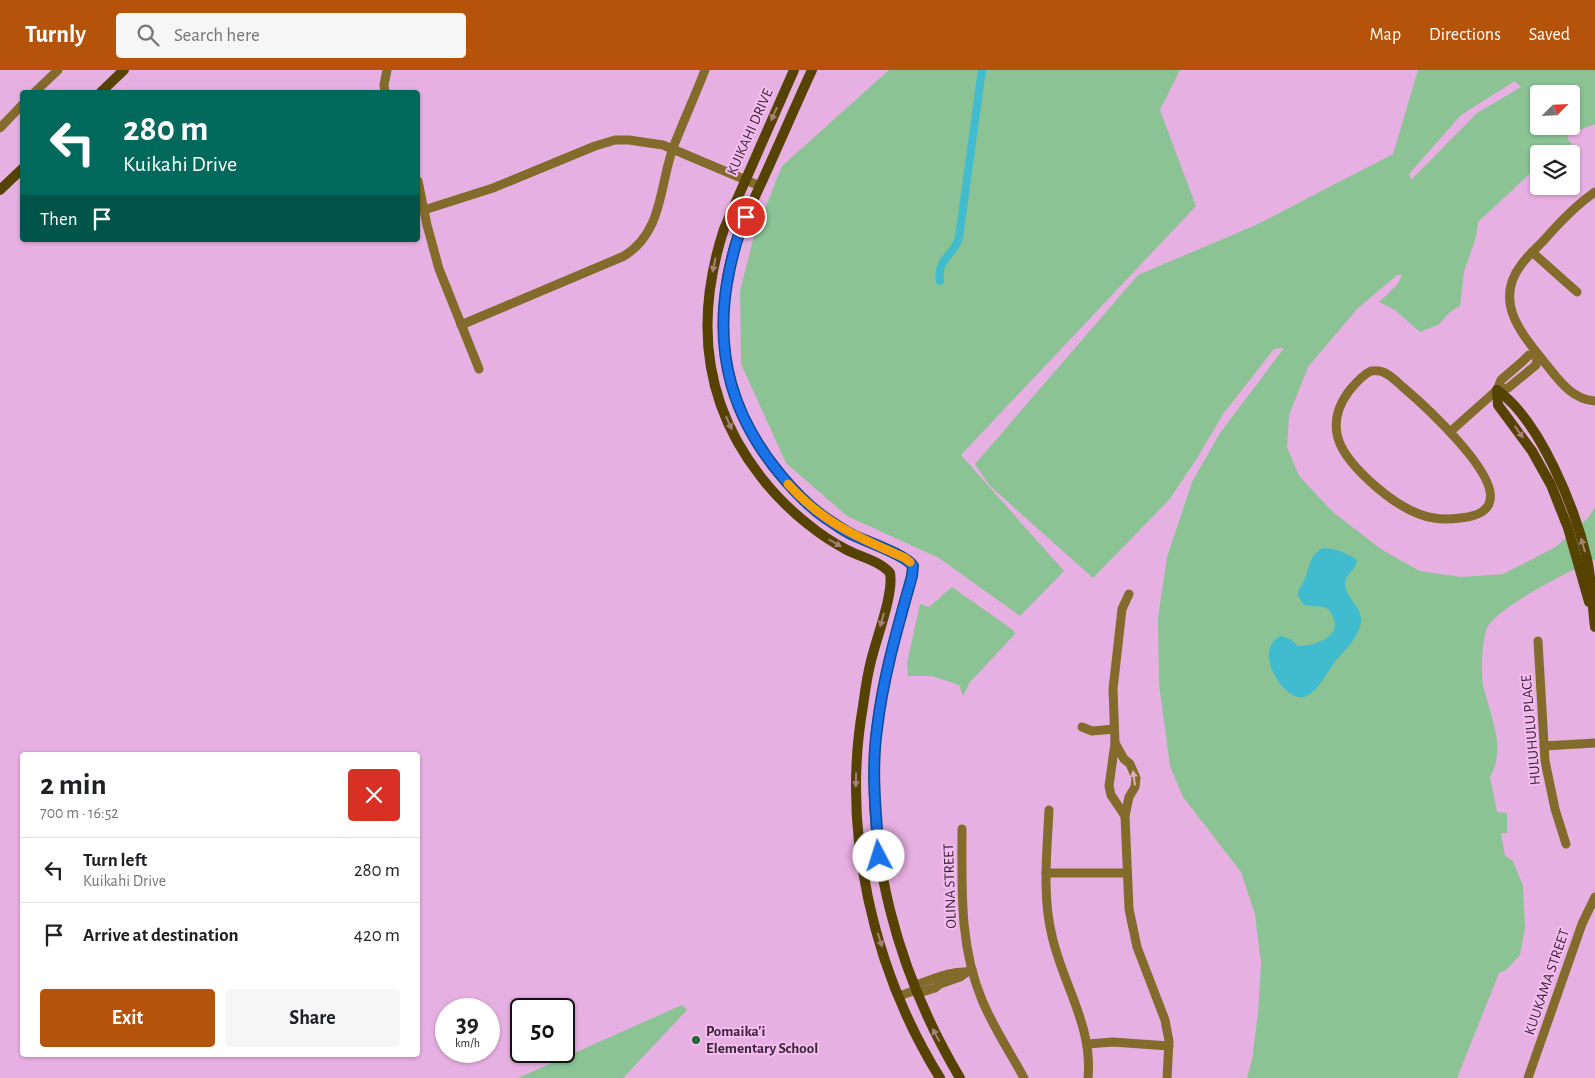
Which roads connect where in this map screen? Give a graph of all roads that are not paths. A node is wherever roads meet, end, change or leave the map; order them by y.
1 (58, 70) edge
2 (124, 70) edge
3 (387, 70) edge
4 (705, 70) edge
5 (794, 70) edge
6 (812, 70) edge
7 (37, 90) edge
8 (103, 90) edge
9 (385, 90) edge
10 (20, 107) edge
11 (0, 128) edge
12 (672, 150) junction
13 (20, 171) edge
14 (745, 180) junction
15 (760, 186) junction
16 (0, 190) edge
17 (420, 191) edge
18 (1595, 192) edge
19 (424, 210) junction
20 (1532, 252) junction
21 (1577, 292) dead end
22 (461, 325) junction
23 (1538, 355) junction
24 (479, 369) dead end
25 (1497, 390) junction
26 (1595, 401) edge
27 (1450, 431) junction
28 (1129, 594) dead end
29 (1595, 627) edge
30 (1538, 641) dead end
31 (1082, 727) dead end
32 (1114, 729) junction
33 (1115, 743) junction
34 (1595, 743) edge
35 (1544, 746) junction
36 (1049, 810) dead end
37 (1125, 816) junction
38 (962, 829) dead end
39 (1566, 844) dead end
40 (1046, 873) junction
41 (1127, 873) junction
42 (1595, 897) edge
43 (970, 971) junction
44 (916, 990) junction
45 (899, 996) junction
46 (1088, 1044) junction
47 (1169, 1046) junction
48 (940, 1078) edge
49 (960, 1078) edge
50 (1024, 1078) edge
51 (1088, 1078) edge
52 (1167, 1078) edge
53 (1528, 1078) edge

1 - 7 street
2 - 8 main road
3 - 9 street
4 - 12 street
5 -> 14 main road, KUIKAHI DRIVE
6 - 15 main road, KUIKAHI DRIVE
10 - 11 street
12 - 14 street
12 - 19 street
12 - 22 street
13 - 16 main road
14 - 15 street
14 -> 45 main road, KUIKAHI DRIVE
15 - 44 main road, KUIKAHI DRIVE
17 - 19 street
18 - 20 street
19 - 22 street
20 - 21 street
20 - 23 street
22 - 24 street
23 - 25 street
23 - 26 street
25 - 27 street
25 - 29 main road
27 - 27 street
28 - 32 street
30 - 35 street, HULUHULU PLACE
31 - 32 street
32 - 33 street
33 - 37 street
37 -> 33 street
34 - 35 street
35 - 39 street, HULUHULU PLACE
36 - 40 street
37 - 41 street
38 - 43 street, OLINA STREET
40 - 41 street
40 - 46 street
41 - 47 street
42 - 53 street, KUUKAMA STREET
43 - 44 street
43 - 50 street, OLINA STREET
44 - 45 street
49 -> 44 main road
45 - 48 main road
46 - 47 street
46 - 51 street
47 - 52 street

